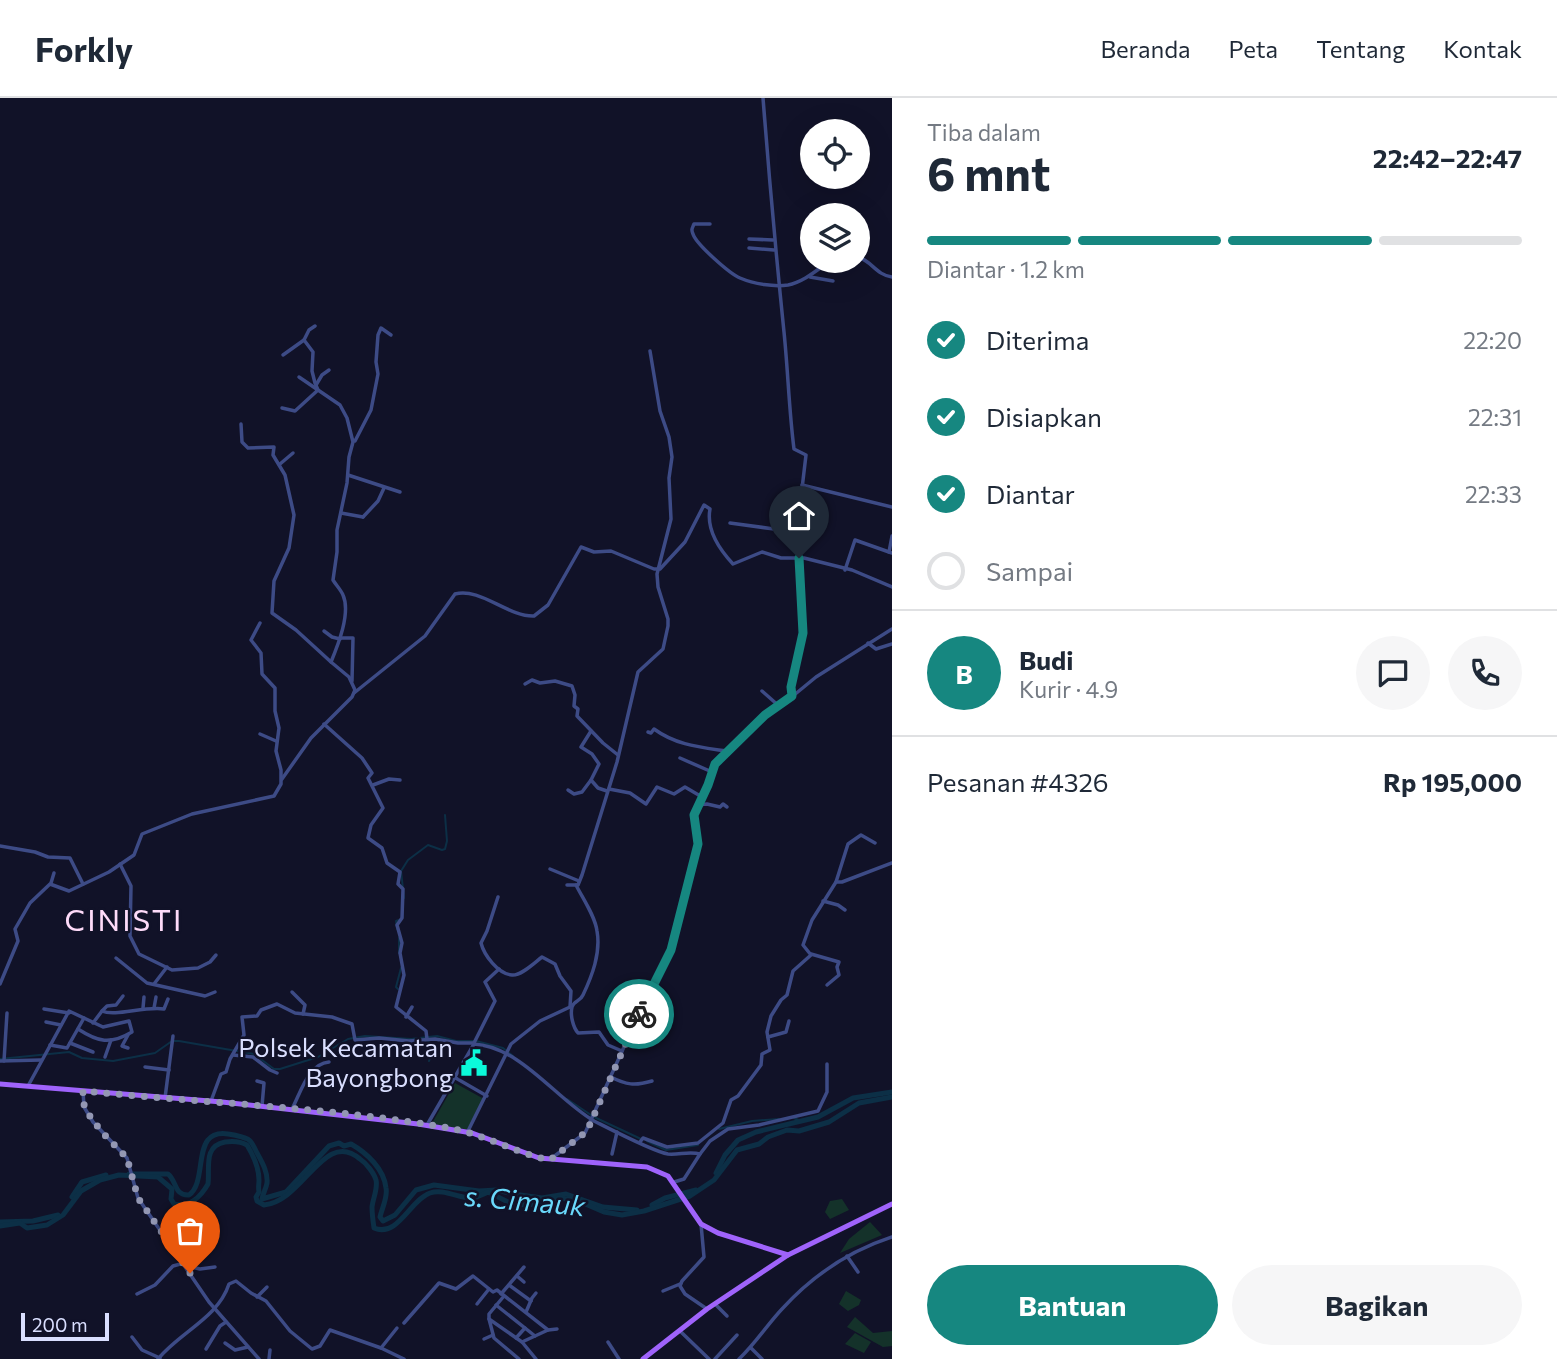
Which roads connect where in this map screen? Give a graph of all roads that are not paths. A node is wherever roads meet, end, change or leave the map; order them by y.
1 (763, 98) edge
2 (710, 225) dead end
3 (749, 239) dead end
4 (773, 240) junction
5 (749, 248) dead end
6 (774, 250) junction
7 (870, 265) edge
8 (812, 273) edge
9 (808, 276) junction
10 (892, 277) edge
11 (833, 281) dead end
12 (779, 284) junction
13 (315, 326) dead end
14 (391, 335) dead end
15 (304, 340) junction
16 (650, 351) dead end
17 (283, 355) dead end
18 (329, 370) dead end
19 (299, 377) dead end
20 (317, 387) junction
21 (282, 408) dead end
22 (241, 424) dead end
23 (354, 442) junction
24 (293, 453) dead end
25 (279, 464) junction
26 (348, 475) junction
27 (802, 485) junction
28 (384, 488) junction
29 (400, 492) dead end
30 (892, 507) edge
31 (341, 513) junction
32 (730, 523) dead end
33 (892, 536) edge
34 (800, 539) junction
35 (891, 553) edge
36 (799, 558) junction
37 (657, 570) junction
38 (845, 570) junction
39 (892, 587) edge
40 (260, 622) dead end
41 (892, 629) edge
42 (324, 631) dead end
43 (340, 638) junction
44 (868, 643) junction
45 (892, 644) edge
46 (331, 662) junction
47 (352, 683) junction
48 (525, 684) dead end
49 (762, 691) dead end
50 (355, 693) junction
51 (792, 696) junction
52 (779, 706) junction
53 (324, 724) junction
54 (591, 731) junction
55 (648, 732) dead end
56 (260, 734) dead end
57 (276, 741) junction
58 (726, 751) junction
59 (618, 755) junction
60 (680, 758) dead end
61 (712, 772) junction
62 (400, 780) dead end
63 (591, 780) junction
64 (281, 781) junction
65 (373, 785) junction
66 (568, 790) dead end
67 (608, 790) junction
68 (702, 797) junction
69 (697, 805) junction
70 (727, 807) dead end
71 (875, 843) dead end
72 (0, 846) edge
73 (892, 863) edge
74 (120, 864) junction
75 (550, 869) dead end
76 (54, 873) dead end
77 (836, 882) junction
78 (51, 883) junction
79 (578, 883) junction
80 (83, 884) junction
81 (566, 885) dead end
82 (498, 897) dead end
83 (823, 901) junction
84 (845, 910) dead end
85 (811, 954) junction
86 (216, 955) dead end
87 (116, 958) dead end
88 (167, 967) junction
89 (499, 969) junction
90 (0, 984) edge
91 (154, 984) junction
92 (827, 985) dead end
93 (215, 992) dead end
94 (292, 992) dead end
95 (123, 996) dead end
96 (144, 997) dead end
97 (156, 997) dead end
98 (168, 999) dead end
99 (643, 1005) junction
100 (412, 1007) dead end
101 (144, 1008) junction
102 (155, 1008) junction
103 (571, 1008) junction
104 (44, 1009) dead end
105 (102, 1011) junction
106 (666, 1011) dead end
107 (6, 1013) dead end
108 (69, 1013) junction
109 (303, 1014) junction
110 (406, 1017) junction
111 (84, 1018) junction
112 (789, 1021) dead end
113 (46, 1022) dead end
114 (93, 1023) junction
115 (62, 1025) junction
116 (78, 1029) junction
117 (128, 1035) junction
118 (173, 1036) dead end
119 (768, 1037) junction
120 (428, 1038) junction
121 (111, 1040) junction
122 (97, 1041) junction
123 (474, 1042) junction
124 (70, 1043) junction
125 (50, 1045) junction
126 (128, 1048) dead end
127 (507, 1051) junction
128 (622, 1051) junction
129 (234, 1052) junction
130 (105, 1057) dead end
131 (3, 1060) edge
132 (42, 1060) junction
133 (329, 1062) dead end
134 (827, 1064) dead end
135 (145, 1067) dead end
136 (169, 1070) junction
137 (277, 1073) dead end
138 (454, 1077) junction
139 (610, 1077) junction
140 (257, 1081) dead end
141 (652, 1081) dead end
142 (0, 1084) edge
143 (29, 1086) junction
144 (83, 1091) junction
145 (487, 1096) junction
146 (165, 1098) junction
147 (211, 1101) junction
148 (262, 1105) junction
149 (292, 1109) junction
150 (593, 1116) junction
151 (428, 1125) junction
152 (723, 1127) junction
153 (467, 1132) junction
154 (617, 1132) junction
155 (641, 1140) junction
156 (612, 1154) dead end
157 (700, 1154) junction
158 (550, 1160) junction
159 (676, 1185) junction
160 (892, 1204) edge
161 (701, 1227) junction
162 (892, 1237) edge
163 (772, 1251) junction
164 (788, 1255) junction
165 (846, 1256) junction
166 (184, 1264) junction
167 (773, 1265) junction
168 (215, 1267) dead end
169 (524, 1267) dead end
170 (858, 1272) dead end
171 (517, 1276) junction
172 (524, 1282) dead end
173 (680, 1284) junction
174 (509, 1285) junction
175 (267, 1287) dead end
176 (489, 1289) junction
177 (663, 1292) dead end
178 (536, 1293) dead end
179 (137, 1294) dead end
180 (503, 1295) junction
181 (257, 1297) junction
182 (531, 1301) junction
183 (477, 1304) dead end
184 (715, 1304) junction
185 (496, 1305) junction
186 (215, 1309) junction
187 (707, 1309) junction
188 (526, 1312) junction
189 (727, 1316) dead end
190 (489, 1319) junction
191 (226, 1322) junction
192 (404, 1323) dead end
193 (397, 1328) dead end
194 (525, 1328) junction
195 (557, 1329) dead end
196 (548, 1330) junction
197 (680, 1331) junction
198 (493, 1335) junction
199 (737, 1335) dead end
200 (535, 1336) junction
201 (132, 1337) dead end
202 (516, 1338) junction
203 (484, 1339) dead end
204 (529, 1339) junction
205 (522, 1342) junction
206 (608, 1342) dead end
207 (225, 1343) dead end
208 (248, 1347) junction
209 (381, 1348) junction
210 (751, 1348) junction
211 (206, 1349) dead end
212 (270, 1350) dead end
213 (532, 1353) junction
214 (159, 1358) edge
215 (259, 1359) edge
216 (269, 1359) edge
217 (404, 1359) edge
218 (519, 1359) edge
219 (536, 1359) edge
220 (619, 1359) edge
221 (643, 1359) edge
222 (709, 1359) edge
223 (715, 1359) edge
224 (739, 1359) edge
225 (762, 1359) edge

1 - 4 street
2 - 12 street
3 - 4 street
4 - 6 street
5 - 6 street
6 - 12 street
7 - 10 street
8 - 9 street
9 - 11 street
9 - 12 street
12 - 27 street
13 - 15 street
14 - 23 street
15 - 17 street
15 - 20 street
16 - 37 street
18 - 20 street
19 - 20 street
20 - 21 street
20 - 23 street
22 - 25 street
23 - 26 street
24 - 25 street
25 - 46 street
26 - 28 street
26 - 31 street
27 - 30 street
27 - 34 street
28 - 29 street
28 - 31 street
31 - 43 street
32 - 34 street
33 - 35 street
34 - 36 street
35 - 38 street
36 - 37 street
36 - 38 street
36 - 51 street
37 - 50 street
37 - 59 street
38 - 39 street
40 - 57 street
41 - 44 street
42 - 43 street
43 - 46 street
43 - 47 street
44 - 45 street
44 - 51 street
46 - 47 street
47 - 50 street
48 - 54 street
49 - 52 street
50 - 53 street
51 - 52 street
52 - 58 street
53 - 64 street
53 - 65 street
54 - 59 street
54 - 63 street
55 - 58 street
56 - 57 street
57 - 64 street
58 - 61 street
59 - 67 street
60 - 61 street
61 - 68 street
62 - 65 street
63 - 66 street
63 - 67 street
64 - 74 street
65 - 110 street
67 - 68 street
67 - 79 street
68 - 69 street
69 - 70 street
69 - 99 street
71 - 77 street
72 - 80 street
73 - 77 street
74 - 80 street
74 - 88 street
75 - 79 street
76 - 78 street
77 - 83 street
78 - 80 street
78 - 90 street
79 - 81 street
79 - 103 street
82 - 89 street
83 - 84 street
83 - 85 street
85 - 92 street
85 - 119 street
86 - 88 street
87 - 91 street
88 - 91 street
89 - 103 street
89 - 123 street
91 - 93 street
94 - 109 street
95 - 105 street
96 - 101 street
97 - 102 street
98 - 102 street
99 - 106 street
99 - 128 street
100 - 110 street
101 - 102 street
101 - 105 street
103 - 127 street
103 - 128 street
104 - 108 street
105 - 114 street
107 - 131 street
108 - 111 street
108 - 115 street
109 - 120 street
109 - 129 street
110 - 120 street
111 - 114 street
111 - 116 street
112 - 119 street
113 - 115 street
114 - 117 street
115 - 125 street
116 - 122 street
116 - 124 street
117 - 121 street
117 - 126 street
118 - 136 street
119 - 152 street
120 - 123 street
121 - 122 street
121 - 130 street
122 - 124 street
123 - 127 street
123 - 138 street
124 - 125 street
125 - 132 street
127 - 145 street
127 - 150 street
128 - 139 street
129 - 137 street
129 - 147 street
131 - 132 street
132 - 143 street
133 - 149 street
134 - 152 street
135 - 136 street
136 - 146 street
138 - 145 street
138 - 151 street
139 - 141 street
139 - 150 street
140 - 148 street
142 - 143 main road
143 - 144 main road
144 - 146 main road
144 - 166 street
145 - 153 street
146 - 147 main road
147 - 148 main road
148 - 149 main road
149 - 151 main road
150 - 154 street
150 - 158 street
151 - 153 main road
152 - 155 street
152 - 157 street
153 - 158 main road
154 - 155 street
154 - 156 street
155 - 157 street
157 - 159 street
158 - 159 main road
159 - 161 main road
160 - 164 main road
161 - 163 main road
161 - 173 street
162 - 165 street
163 - 164 main road
163 - 167 main road
164 - 167 main road
165 - 170 street
165 - 210 street
166 - 168 street
166 - 179 street
166 - 186 street
167 - 184 main road
169 - 171 street
171 - 172 street
171 - 174 street
173 - 177 street
173 - 187 street
174 - 180 street
174 - 182 street
175 - 181 street
176 - 180 street
176 - 183 street
176 - 192 street
178 - 182 street
180 - 185 street
180 - 188 street
181 - 186 street
181 - 209 street
182 - 188 street
184 - 187 main road
184 - 189 street
185 - 190 street
185 - 194 street
186 - 191 street
186 - 214 street
187 - 197 main road
188 - 196 street
190 - 198 street
190 - 202 street
191 - 208 street
191 - 211 street
193 - 209 street
194 - 200 street
194 - 202 street
195 - 196 street
196 - 200 street
197 - 221 main road
197 - 222 street
198 - 203 street
198 - 218 street
199 - 223 street
200 - 204 street
201 - 214 street
202 - 205 street
204 - 205 street
204 - 213 street
205 - 213 street
206 - 220 street
207 - 208 street
208 - 215 street
209 - 217 street
210 - 224 street
210 - 225 street
212 - 216 street
213 - 219 street

